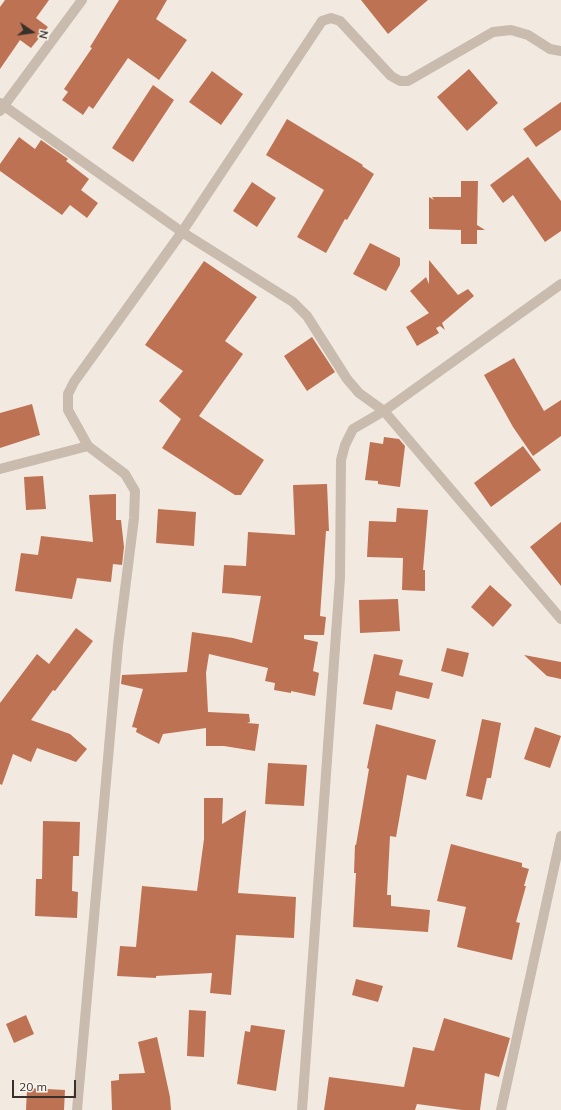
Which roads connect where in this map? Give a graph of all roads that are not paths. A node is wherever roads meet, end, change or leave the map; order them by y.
1 (82, 0) edge
2 (561, 51) edge
3 (1, 107) edge
4 (182, 232) junction
5 (561, 284) edge
6 (384, 412) junction
7 (88, 446) junction
8 (0, 469) edge
9 (561, 619) edge
10 (561, 836) edge
11 (77, 1110) edge
12 (302, 1110) edge
13 (501, 1110) edge

1 - 3 street
2 - 4 street
3 - 4 street
4 - 6 street
4 - 7 street
5 - 6 street
6 - 9 street
6 - 12 street
7 - 8 street
7 - 11 street
10 - 13 street

